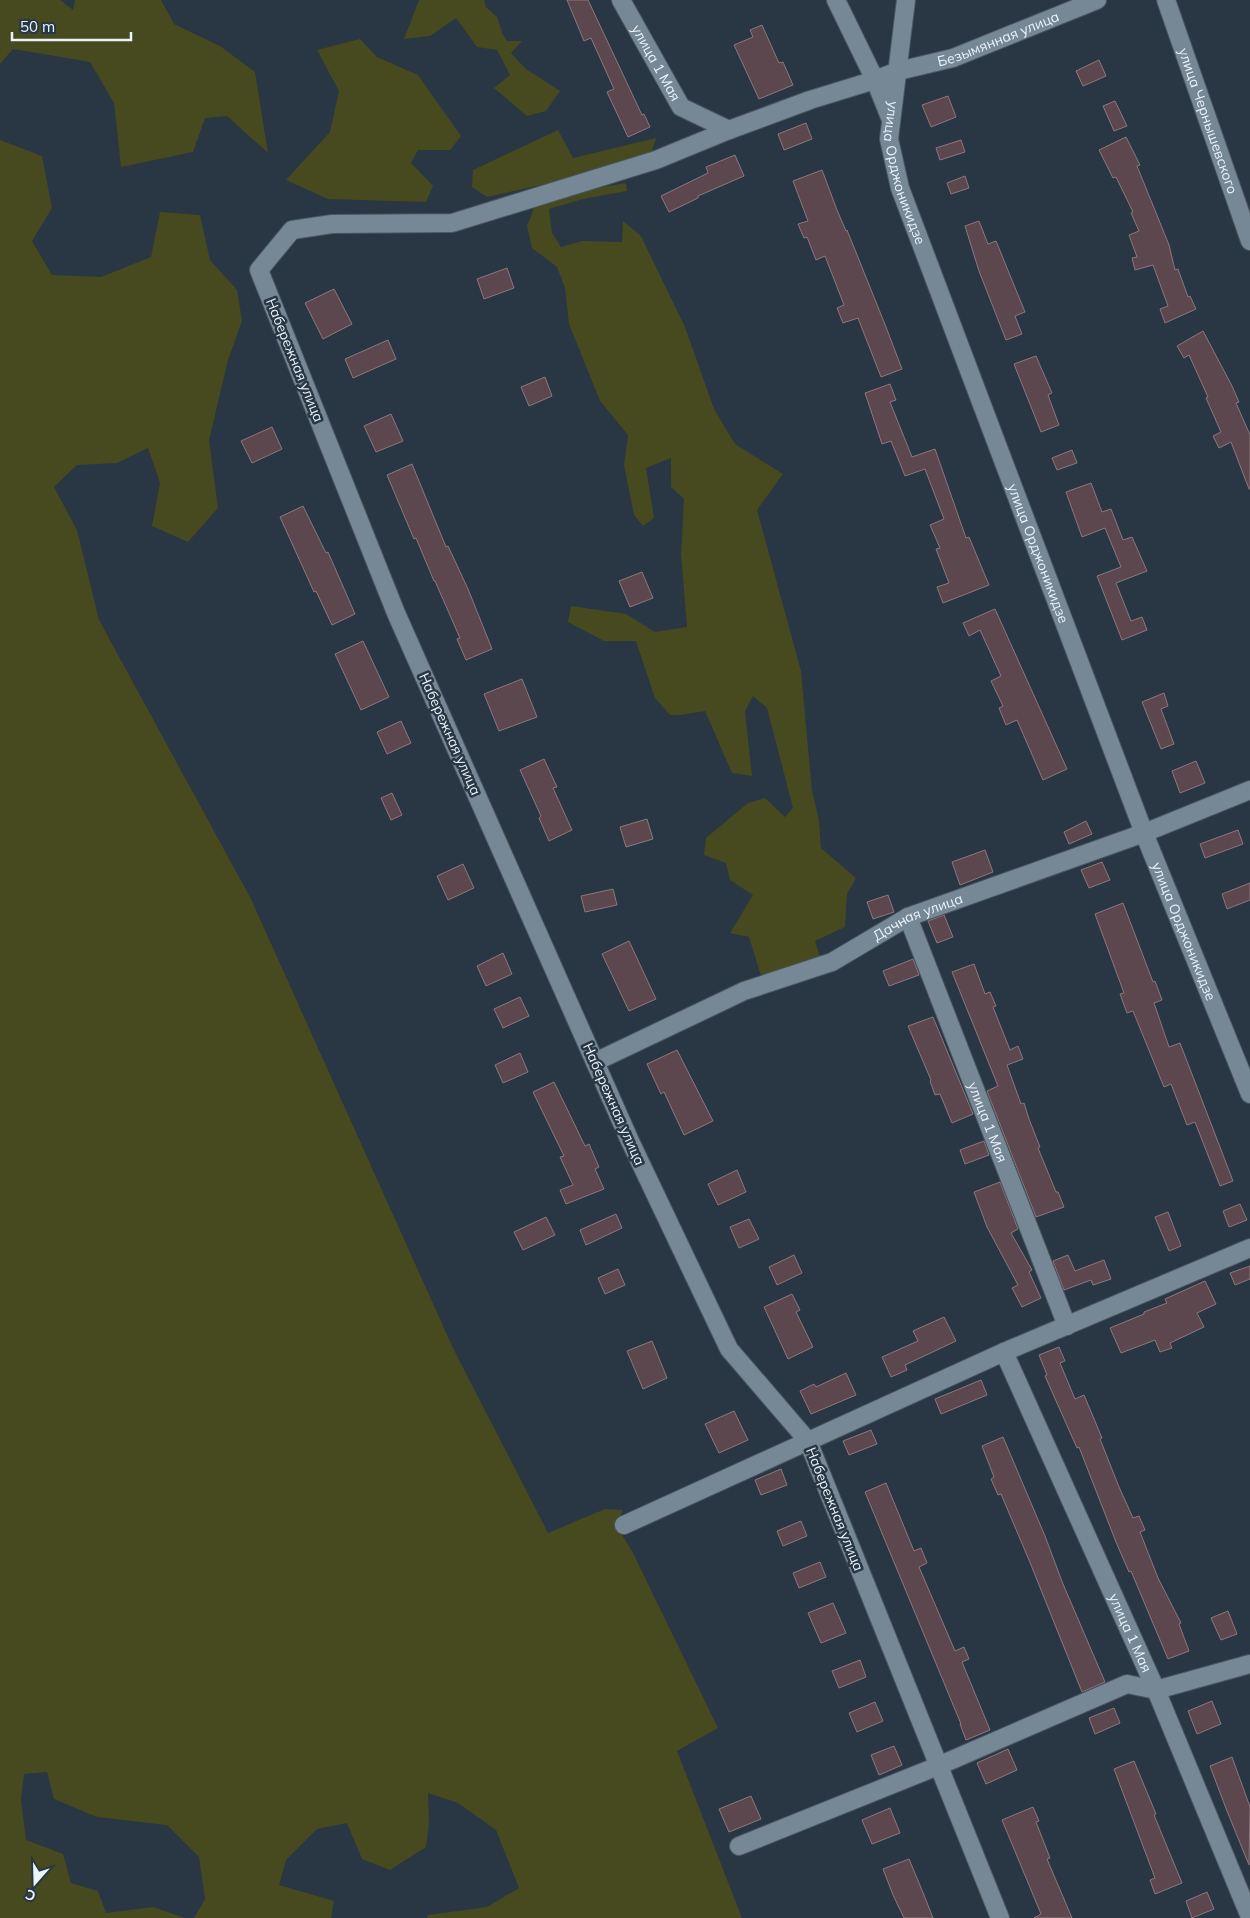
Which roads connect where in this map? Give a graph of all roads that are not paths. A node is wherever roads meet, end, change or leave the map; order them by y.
1 (621, 0) edge
2 (836, 0) edge
3 (906, 0) edge
4 (1097, 0) edge
5 (1166, 0) edge
6 (898, 71) junction
7 (874, 80) junction
8 (892, 121) junction
9 (729, 130) junction
10 (1250, 241) edge
11 (259, 270) joint
12 (1250, 790) edge
13 (1144, 833) junction
14 (908, 917) junction
15 (595, 1062) junction
16 (1250, 1094) edge
17 (1250, 1248) edge
18 (1067, 1326) junction
19 (1004, 1352) junction
20 (808, 1441) junction
21 (624, 1525) dead end
22 (1250, 1664) edge
23 (1156, 1690) junction
24 (938, 1766) junction
25 (739, 1846) dead end
26 (1250, 1917) edge
27 (1000, 1918) edge

1 - 9 street, улица 1 Мая
2 - 7 street
3 - 6 street, улица Орджоникидзе
4 - 6 street, Безымянная улица
5 - 10 street, улица Чернышевского
6 - 7 street, Безымянная улица
6 - 8 street, улица Орджоникидзе
7 - 8 street
7 - 9 street, Безымянная улица
8 - 13 street, улица Орджоникидзе
9 - 11 street, Безымянная улица
11 - 15 street, Набережная улица
12 - 13 street, Дачная улица
13 - 14 street, Дачная улица
13 - 16 street, улица Орджоникидзе
14 - 15 street, Дачная улица
14 - 18 street, улица 1 Мая
15 - 20 street, Набережная улица
17 - 18 street
18 - 19 street
19 - 20 street
19 - 23 street, улица 1 Мая
20 - 21 street
20 - 24 street, Набережная улица
22 - 23 street
23 - 24 street
23 - 26 street, улица 1 Мая
24 - 25 street
24 - 27 street, Набережная улица

